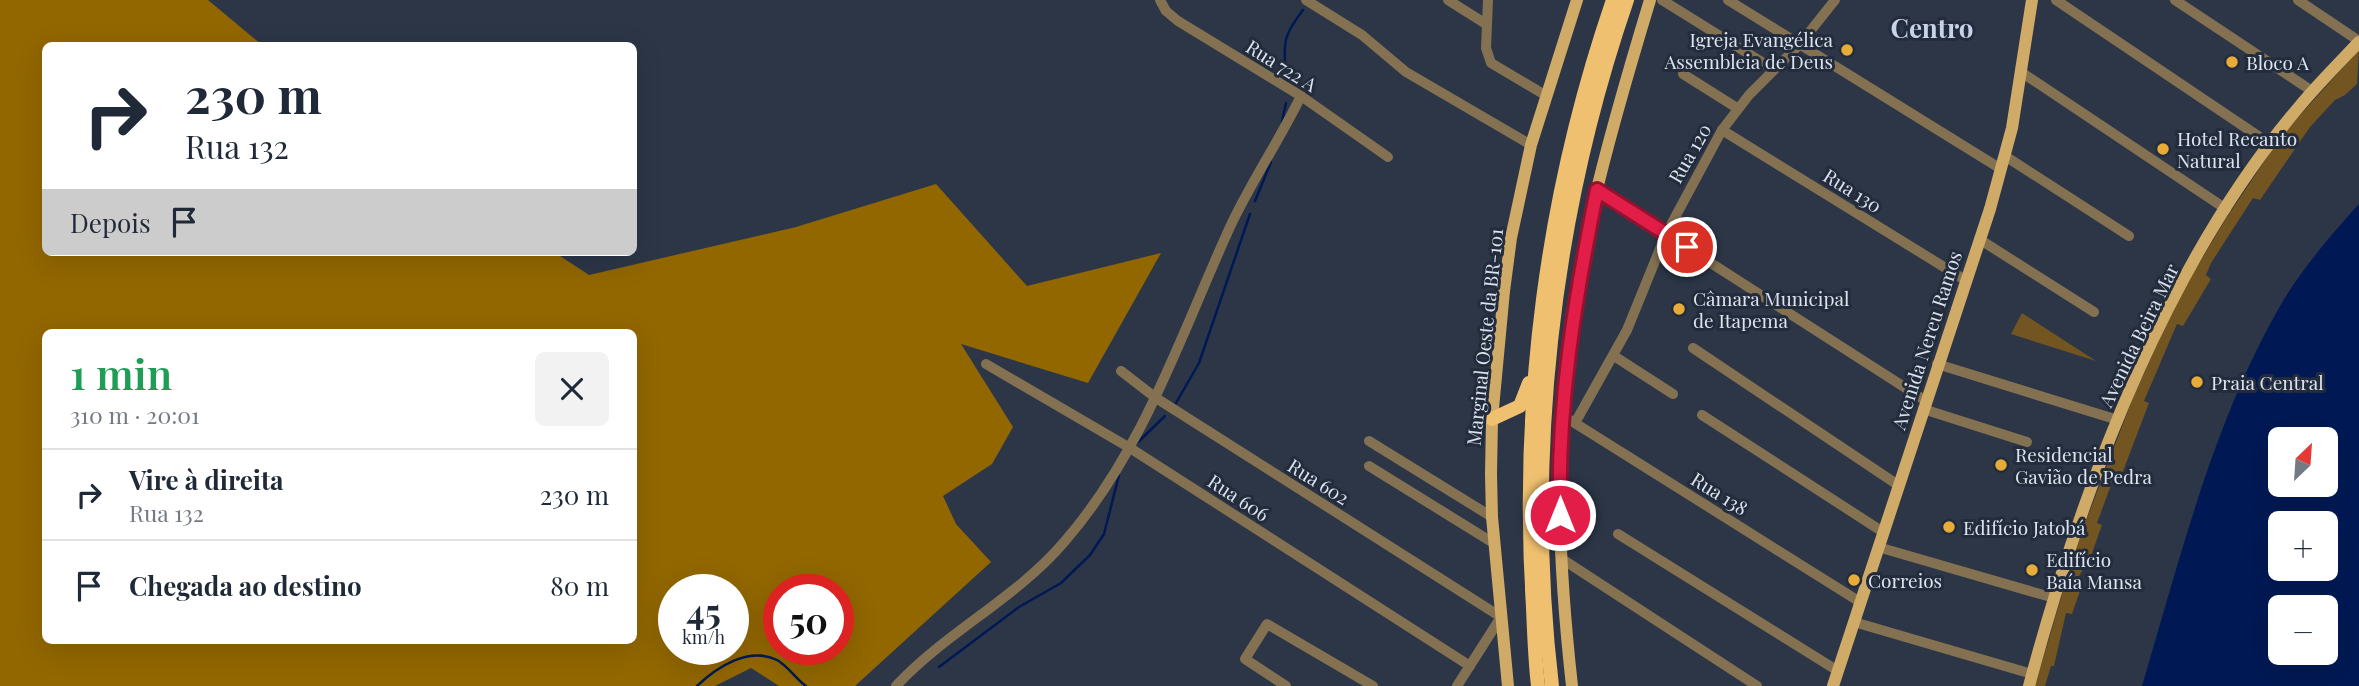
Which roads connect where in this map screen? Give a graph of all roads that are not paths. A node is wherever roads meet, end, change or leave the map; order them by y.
1 (1160, 0) edge
2 (1306, 0) edge
3 (1448, 0) edge
4 (1488, 0) edge
5 (1577, 0) edge
6 (1614, 0) edge
7 (1627, 0) edge
8 (1650, 0) edge
9 (1662, 0) edge
10 (1728, 0) edge
11 (1835, 0) edge
12 (2032, 0) edge
13 (2056, 0) edge
14 (2175, 0) edge
15 (2298, 0) edge
16 (1486, 24) junction
17 (2359, 42) edge
18 (1800, 44) junction
19 (1773, 69) junction
20 (2021, 72) junction
21 (1682, 74) dead end
22 (2312, 91) junction
23 (1545, 95) junction
24 (1301, 96) junction
25 (1737, 108) junction
26 (1722, 130) junction
27 (2270, 144) junction
28 (1531, 145) junction
29 (1388, 157) dead end
30 (2003, 163) junction
31 (1597, 190) junction
32 (2226, 209) junction
33 (1666, 234) junction
34 (2129, 236) dead end
35 (1979, 239) junction
36 (1965, 281) junction
37 (2094, 312) dead end
38 (1693, 348) dead end
39 (1614, 356) junction
40 (986, 364) dead end
41 (1937, 364) junction
42 (1535, 369) junction
43 (1121, 371) dead end
44 (1672, 394) dead end
45 (1156, 398) junction
46 (1924, 405) junction
47 (1561, 415) junction
48 (1702, 415) dead end
49 (1492, 419) junction
50 (2118, 420) junction
51 (1575, 423) junction
52 (1369, 441) dead end
53 (2027, 442) dead end
54 (1130, 448) junction
55 (1369, 466) dead end
56 (1898, 485) junction
57 (1492, 517) junction
58 (1883, 532) junction
59 (1618, 534) dead end
60 (1495, 544) junction
61 (1878, 547) junction
62 (1562, 559) junction
63 (2054, 598) junction
64 (1860, 602) junction
65 (1501, 617) junction
66 (1854, 622) junction
67 (1548, 628) junction
68 (1470, 666) junction
69 (1838, 671) junction
70 (2031, 680) edge
71 (896, 686) edge
72 (1286, 686) edge
73 (1373, 686) edge
74 (1457, 686) edge
75 (1508, 686) edge
76 (1538, 686) edge
77 (1552, 686) edge
78 (1561, 686) edge
79 (1573, 686) edge
80 (1757, 686) edge
81 (1833, 686) edge

1 - 24 street, Rua 722 A
2 - 28 street
3 - 16 street
4 - 16 street
5 - 23 main road, Marginal Oeste da BR-101
6 - 42 highway
7 - 67 highway
8 - 31 main road
9 - 19 street
10 - 18 street
11 - 18 street, Rua 120
12 - 20 main road, Avenida Nereu Ramos
13 - 27 street
14 - 22 street
15 - 17 street
16 - 23 street
17 - 22 main road, Avenida Beira Mar
18 - 19 street, Rua 120
18 - 30 street
19 - 25 street, Rua 120
20 - 30 main road, Avenida Nereu Ramos
20 - 32 street
21 - 25 street
22 - 27 main road, Avenida Beira Mar
23 - 28 main road, Marginal Oeste da BR-101
24 - 29 street, Rua 722 A
24 - 45 street
25 - 26 street, Rua 120
26 - 33 street, Rua 120
26 - 36 street, Rua 130
27 - 32 main road, Avenida Beira Mar
28 - 49 main road, Marginal Oeste da BR-101
30 - 34 street
30 - 35 main road, Avenida Nereu Ramos
31 - 33 street
31 - 47 main road
32 - 50 main road, Avenida Beira Mar
33 - 39 street, Rua 120
33 - 46 street
35 - 36 main road, Avenida Nereu Ramos
35 - 37 street
36 - 41 main road, Avenida Nereu Ramos
38 - 56 street
39 - 44 street
39 - 51 street, Rua 120
40 - 54 street, Rua 606
41 - 46 main road, Avenida Nereu Ramos
41 - 50 street
42 - 49 highway
42 - 76 highway
43 - 45 street, Rua 602
45 - 54 street
45 - 65 street, Rua 602
46 - 53 street
46 - 56 main road, Avenida Nereu Ramos
47 - 51 street, Rua 138
47 - 62 main road
48 - 58 street
49 - 57 main road, Marginal Oeste da BR-101
50 - 63 main road, Avenida Beira Mar
51 - 64 street, Rua 138
52 - 57 street
54 - 68 street, Rua 606
54 - 71 street
55 - 60 street
56 - 58 main road, Avenida Nereu Ramos
57 - 60 main road, Marginal Oeste da BR-101
58 - 61 main road, Avenida Nereu Ramos
59 - 69 street
60 - 65 main road, Marginal Oeste da BR-101
61 - 63 street
61 - 64 main road, Avenida Nereu Ramos
62 - 79 main road
62 - 80 street
63 - 70 main road, Avenida Beira Mar
64 - 66 main road, Avenida Nereu Ramos
65 - 68 street
65 - 75 main road, Marginal Oeste da BR-101
66 - 69 main road, Avenida Nereu Ramos
66 - 70 street
67 - 77 highway
67 - 78 highway
68 - 74 street
69 - 81 main road, Avenida Nereu Ramos
72 - 73 street

